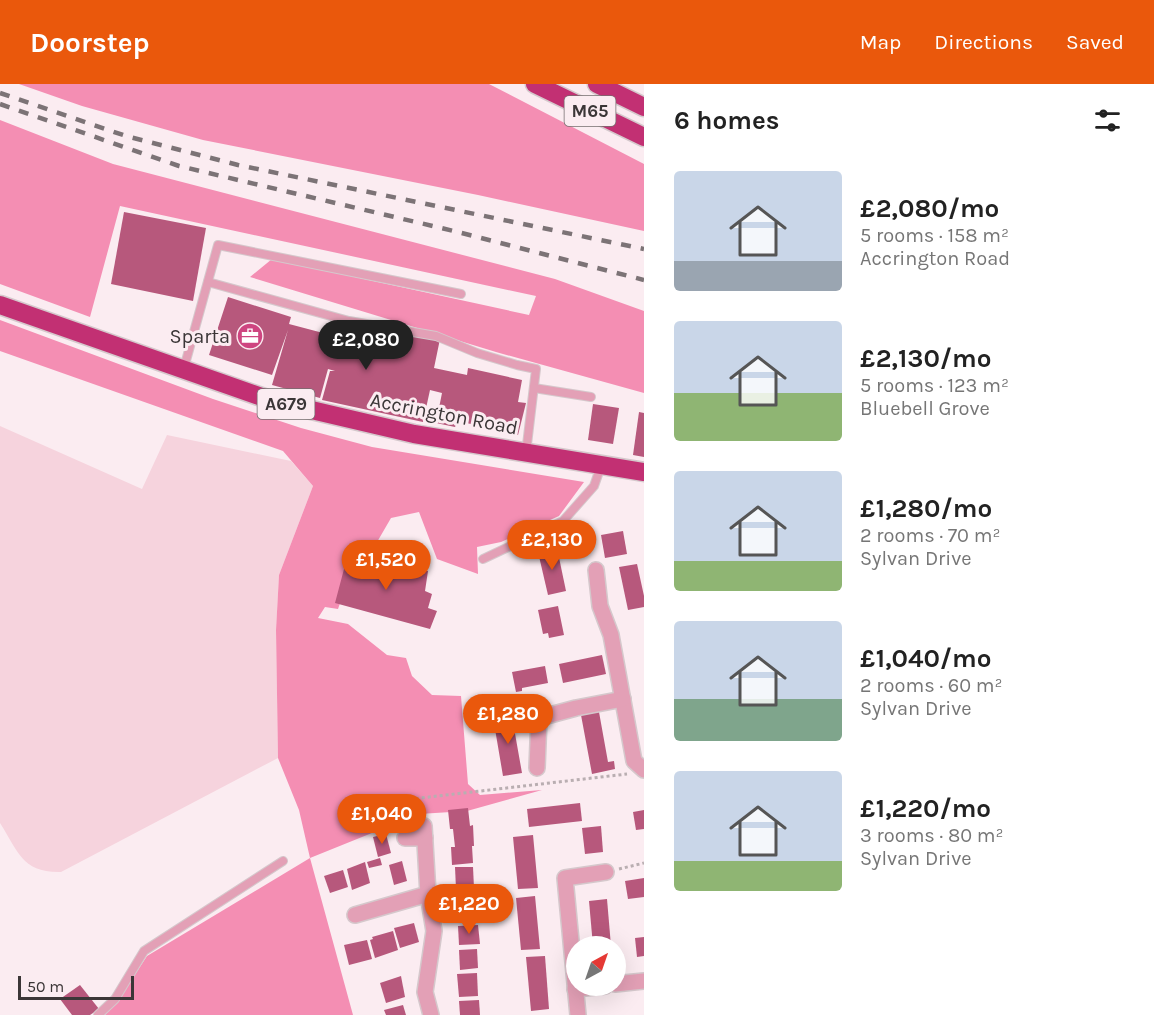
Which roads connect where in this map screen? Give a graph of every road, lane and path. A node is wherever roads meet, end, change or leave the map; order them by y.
1 (535, 84) edge
2 (597, 84) edge
3 (644, 107) edge
4 (644, 137) edge
5 (208, 282) junction
6 (461, 294) dead end
7 (0, 305) edge
8 (183, 370) junction
9 (534, 388) junction
10 (591, 397) dead end
11 (526, 453) junction
12 (601, 466) junction
13 (644, 472) edge
14 (483, 559) dead end
15 (596, 570) dead end
16 (623, 699) junction
17 (537, 768) dead end
18 (638, 772) edge
19 (386, 802) dead end
20 (405, 838) dead end
21 (283, 861) dead end
22 (644, 863) edge
23 (606, 872) joint
24 (428, 894) junction
25 (356, 915) dead end
26 (570, 936) edge
27 (644, 981) edge
28 (626, 983) edge
29 (576, 996) edge
30 (98, 1015) edge
31 (431, 1015) edge
32 (578, 1015) edge

1 - 4 highway, M65
2 - 3 highway, M65
5 - 6 lane
5 - 8 lane
5 - 9 lane
7 - 8 highway, Accrington Road / A679
8 - 11 highway, Accrington Road / A679
9 - 10 lane
9 - 11 lane
11 - 12 highway, Accrington Road / A679
12 - 13 highway, Accrington Road / A679
12 - 14 lane
15 - 16 street
16 - 17 street
16 - 18 street
18 - 19 path
20 - 24 street
21 - 30 lane
22 - 23 path
23 - 26 street
24 - 25 street
24 - 31 street
27 - 28 street
29 - 32 street

